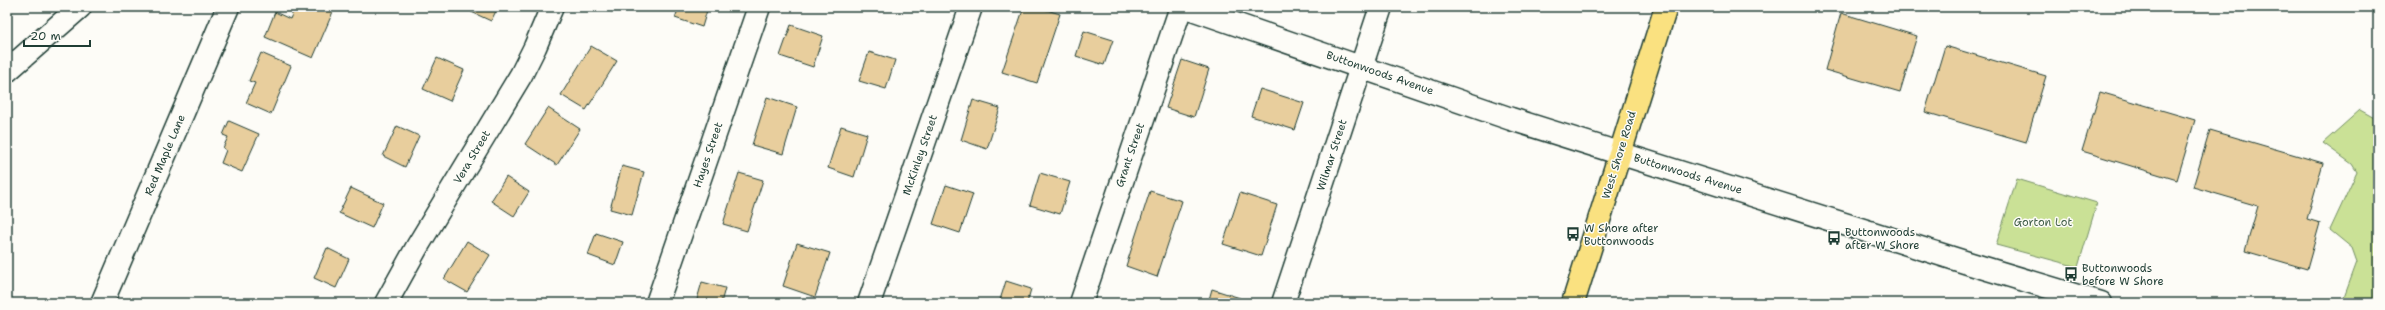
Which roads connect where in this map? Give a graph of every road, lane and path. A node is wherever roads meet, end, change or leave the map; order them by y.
1 (80, 7) edge
2 (228, 7) edge
3 (552, 7) edge
4 (759, 7) edge
5 (971, 7) edge
6 (1181, 7) edge
7 (1186, 7) edge
8 (1382, 7) edge
9 (1666, 7) edge
10 (1361, 67) junction
11 (7, 71) edge
12 (1619, 152) junction
13 (102, 303) edge
14 (386, 303) edge
15 (657, 303) edge
16 (869, 303) edge
17 (1081, 303) edge
18 (1283, 303) edge
19 (1573, 303) edge
20 (2101, 303) edge

1 - 11 street
2 - 13 street, Red Maple Lane
3 - 14 street, Vera Street
4 - 15 street, Hayes Street
5 - 16 street, McKinley Street
6 - 17 street, Grant Street
7 - 10 street, Buttonwoods Avenue
8 - 10 street, Wilmar Street
9 - 12 main road, West Shore Road
10 - 12 street, Buttonwoods Avenue
10 - 18 street, Wilmar Street
12 - 19 main road, West Shore Road
12 - 20 street, Buttonwoods Avenue

